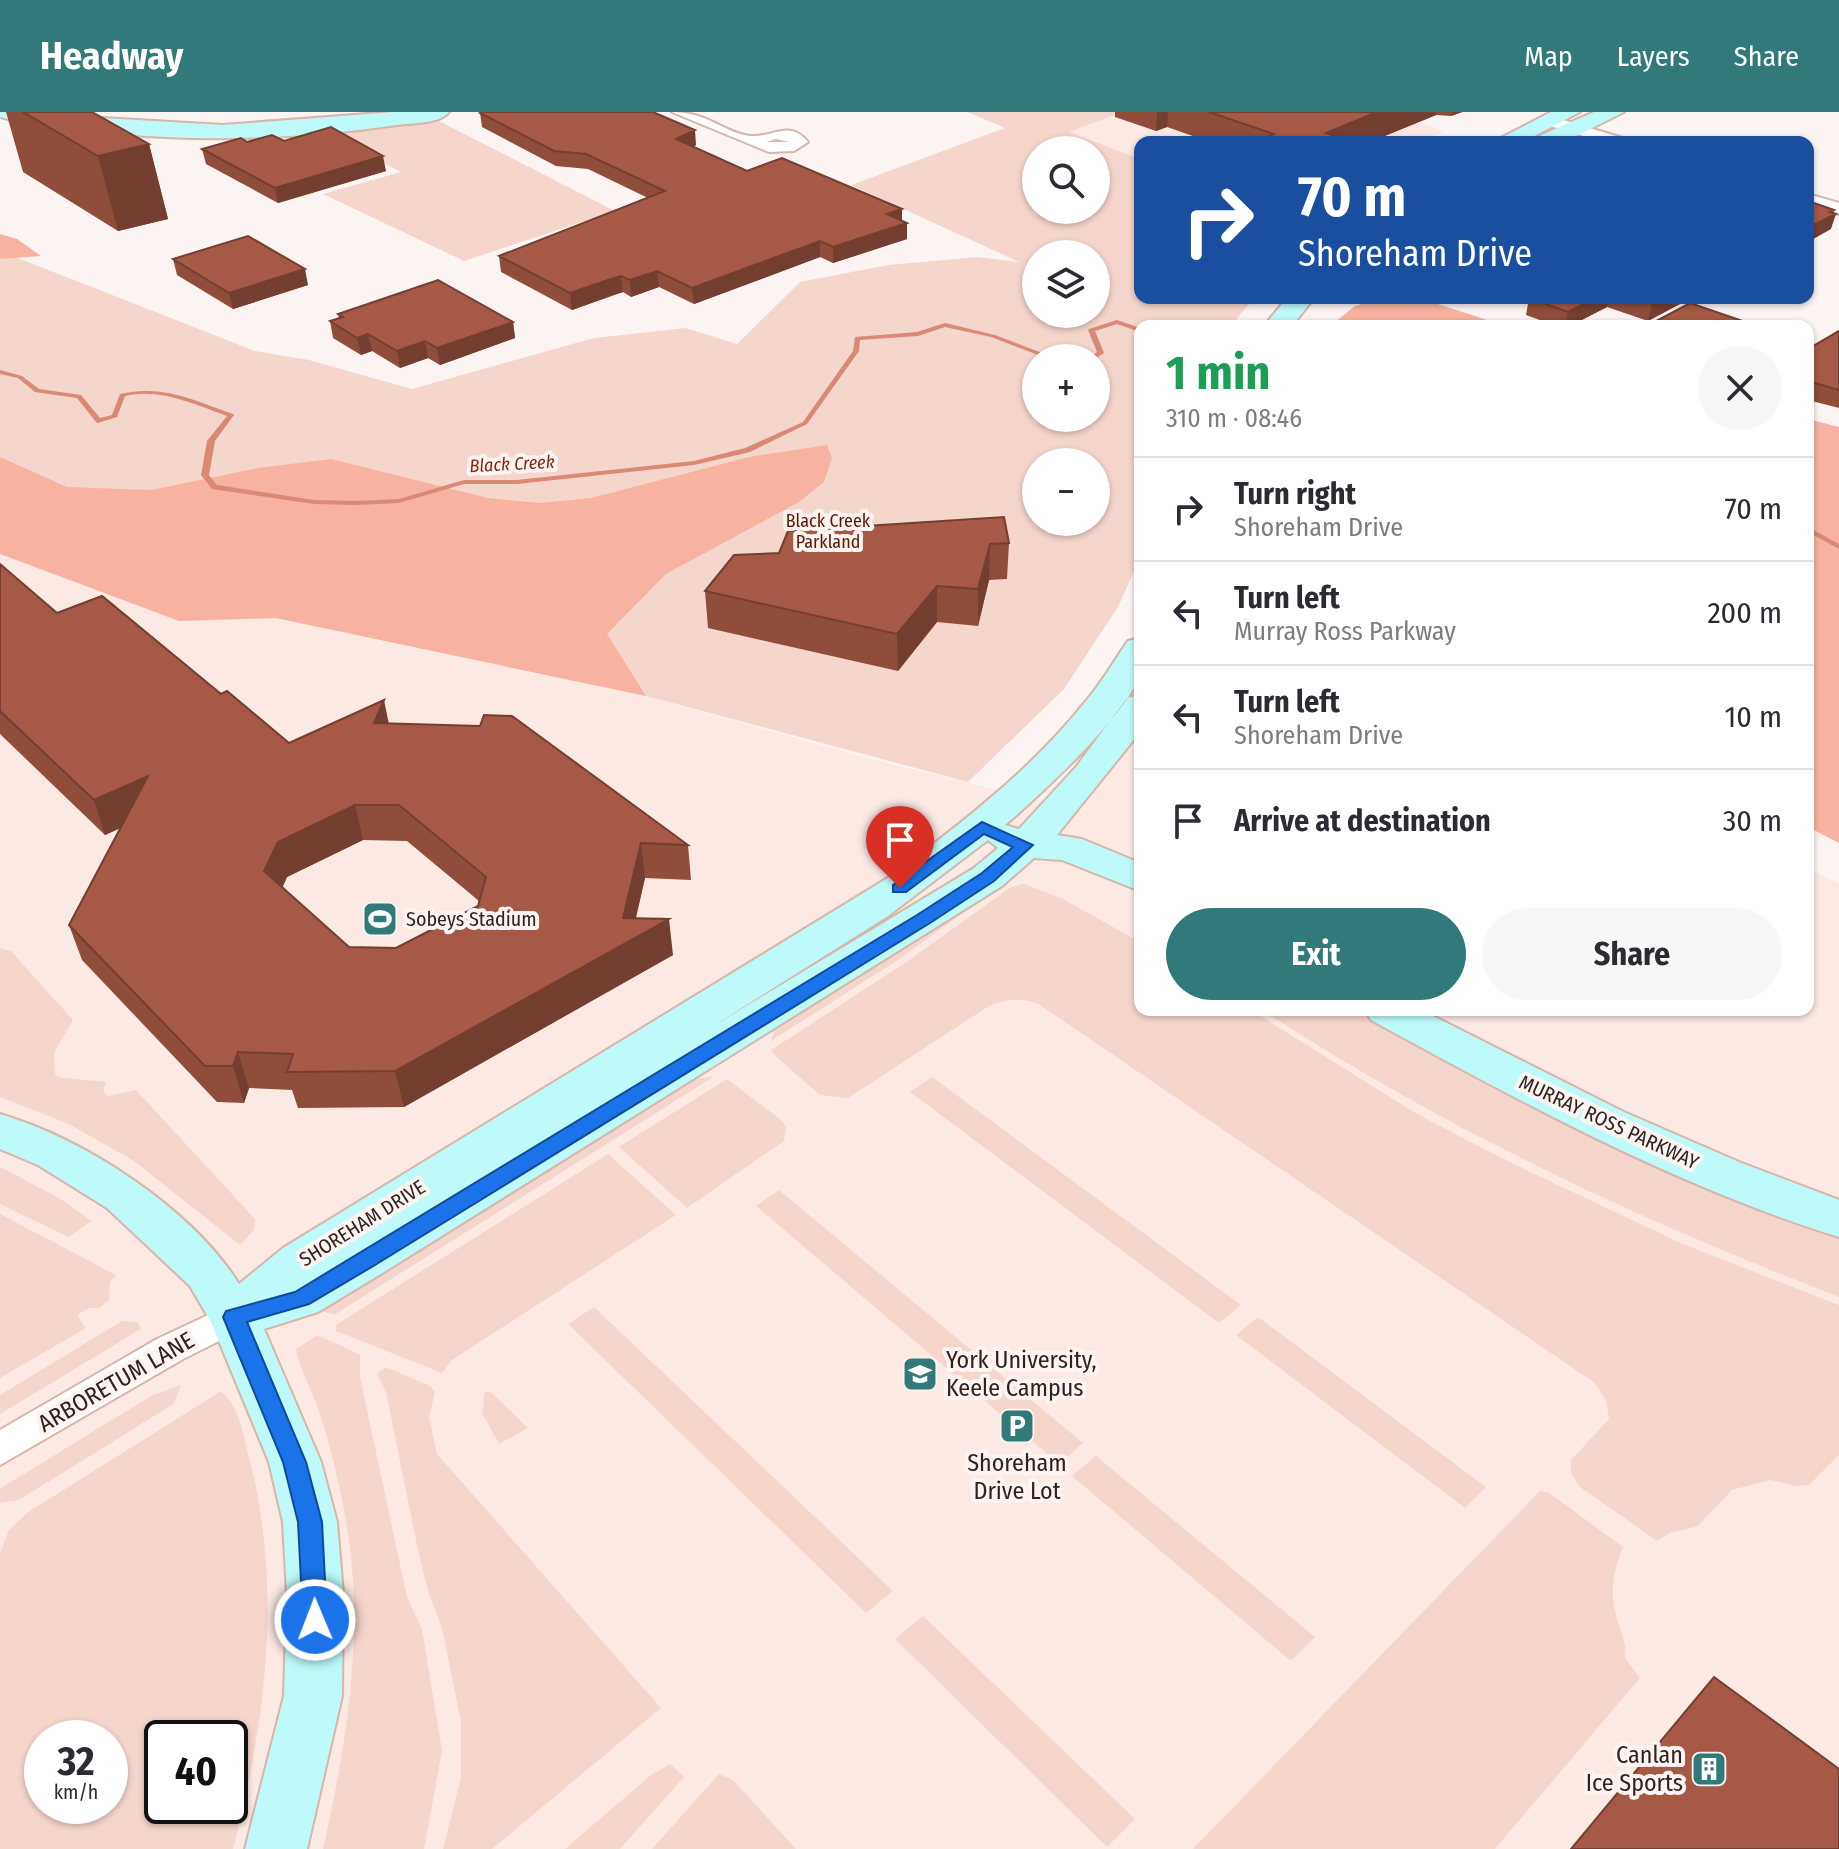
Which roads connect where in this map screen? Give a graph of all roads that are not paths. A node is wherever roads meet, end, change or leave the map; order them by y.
1 (8, 112) edge
2 (438, 112) edge
3 (680, 112) edge
4 (1613, 112) edge
5 (1560, 126) edge
6 (1525, 136) edge
7 (1598, 136) edge
8 (749, 141) dead end
9 (1814, 201) edge
10 (1839, 209) edge
11 (1296, 304) edge
12 (1283, 320) edge
13 (1134, 657) edge
14 (1134, 714) edge
15 (982, 827) junction
16 (1025, 845) junction
17 (1134, 876) edge
18 (1134, 901) edge
19 (1397, 1016) edge
20 (0, 1130) edge
21 (1839, 1219) edge
22 (234, 1317) junction
23 (0, 1449) edge
24 (276, 1849) edge

1 - 2 street
3 - 8 street
4 - 5 street
5 - 6 street
5 - 7 street
9 - 10 street
11 - 12 street
13 - 15 street, SHOREHAM DRIVE
14 - 16 street, SHOREHAM DRIVE
15 - 16 street
15 - 22 street, SHOREHAM DRIVE
16 - 17 street
16 - 18 street
16 - 22 street, SHOREHAM DRIVE
19 - 21 street, MURRAY ROSS PARKWAY
20 - 22 street
22 - 23 street, ARBORETUM LANE
22 - 24 street

